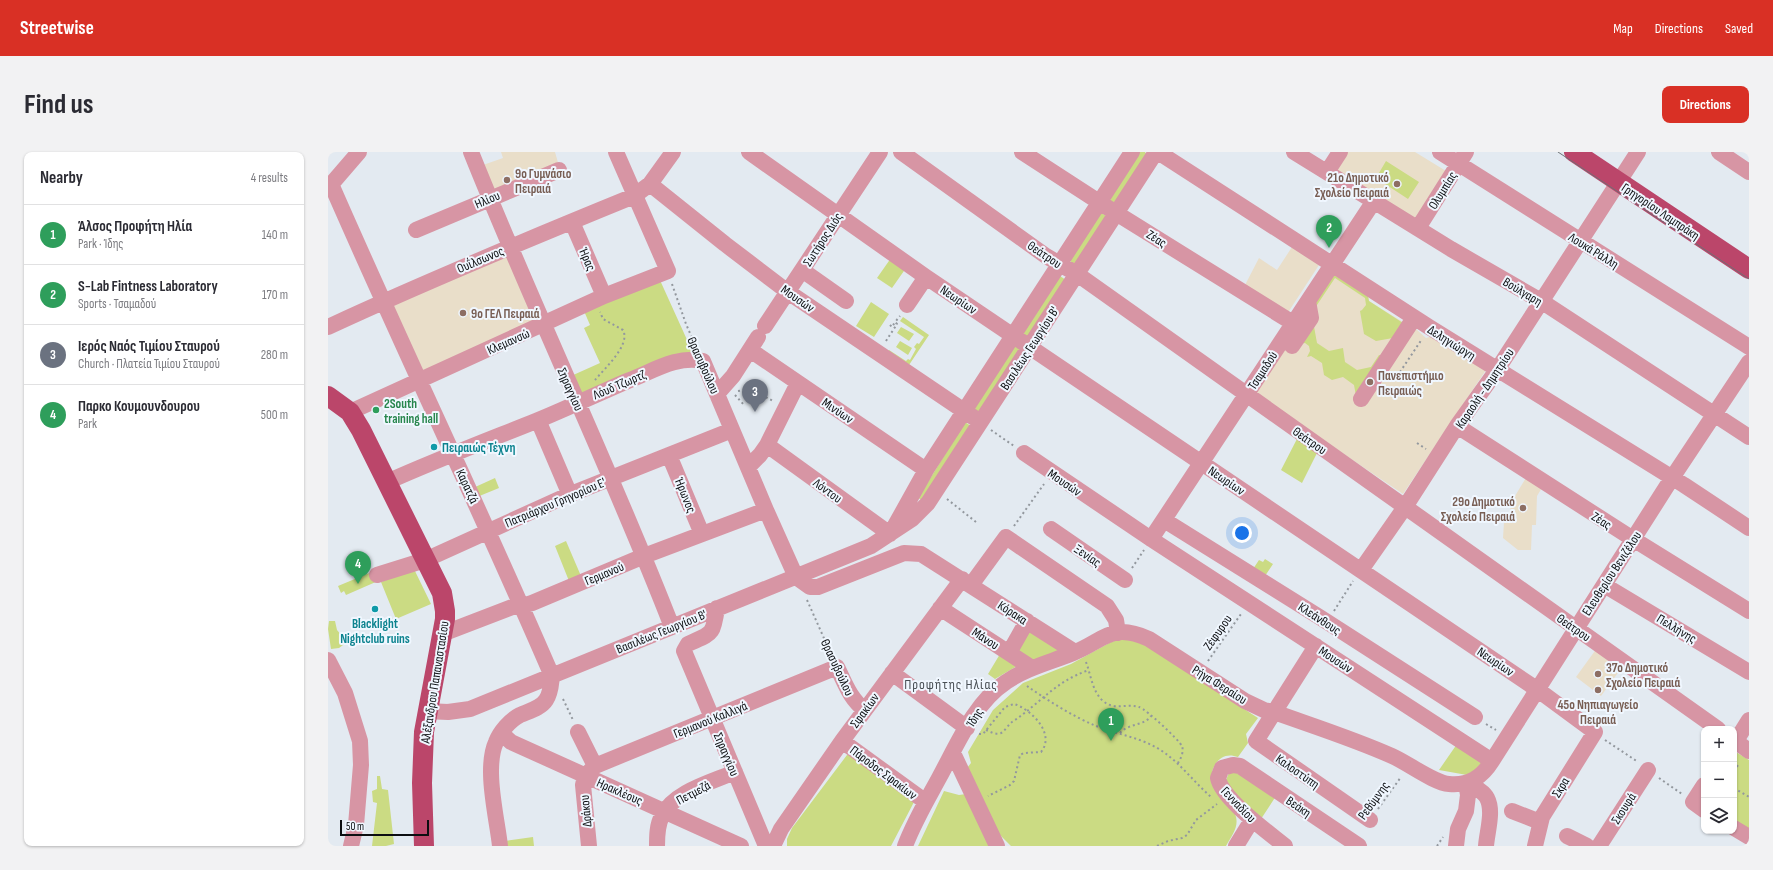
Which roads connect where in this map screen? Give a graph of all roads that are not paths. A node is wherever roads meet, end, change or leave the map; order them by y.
1 (359, 152) edge
2 (471, 152) edge
3 (616, 152) edge
4 (673, 152) edge
5 (749, 152) edge
6 (880, 152) edge
7 (901, 152) edge
8 (1022, 152) edge
9 (1132, 152) edge
10 (1157, 152) edge
11 (1294, 152) edge
12 (1340, 152) edge
13 (1440, 152) edge
14 (1574, 152) edge
15 (1638, 152) edge
16 (1718, 152) edge
17 (1462, 158) edge
18 (559, 170) dead end
19 (1327, 172) junction
20 (1749, 172) edge
21 (1618, 182) junction
22 (650, 184) junction
23 (330, 186) edge
24 (634, 196) junction
25 (490, 198) junction
26 (1374, 201) junction
27 (1100, 202) junction
28 (1116, 213) junction
29 (838, 214) junction
30 (572, 222) junction
31 (1418, 228) junction
32 (416, 230) dead end
33 (1580, 241) junction
34 (510, 247) junction
35 (1059, 264) junction
36 (1332, 264) junction
37 (1749, 269) edge
38 (802, 270) junction
39 (1077, 274) junction
40 (926, 277) junction
41 (788, 292) junction
42 (610, 294) junction
43 (383, 301) junction
44 (846, 301) dead end
45 (1308, 301) junction
46 (1541, 301) junction
47 (904, 310) road end
48 (1414, 318) junction
49 (1293, 323) junction
50 (543, 325) junction
51 (328, 326) edge
52 (1013, 336) junction
53 (758, 338) junction
54 (1397, 345) junction
55 (1292, 346) dead end
56 (1029, 347) junction
57 (1749, 347) edge
58 (1378, 348) dead end
59 (702, 361) joint
60 (1749, 362) edge
61 (1497, 370) junction
62 (419, 381) junction
63 (798, 383) junction
64 (724, 393) junction
65 (1246, 394) junction
66 (328, 396) edge
67 (583, 399) junction
68 (1361, 399) dead end
69 (964, 411) junction
70 (350, 412) junction
71 (1715, 414) junction
72 (538, 420) junction
73 (980, 423) junction
74 (1457, 426) junction
75 (732, 430) junction
76 (1749, 437) edge
77 (767, 445) junction
78 (1024, 453) road end
79 (453, 454) junction
80 (670, 455) junction
81 (1201, 463) junction
82 (748, 467) junction
83 (926, 470) junction
84 (1672, 478) junction
85 (610, 479) junction
86 (387, 482) junction
87 (570, 495) junction
88 (1405, 507) junction
89 (766, 510) junction
90 (1164, 520) junction
91 (1749, 528) edge
92 (1051, 530) dead end
93 (488, 531) junction
94 (702, 534) junction
95 (890, 534) junction
96 (1151, 539) junction
97 (1633, 539) junction
98 (644, 556) junction
99 (425, 560) junction
100 (1360, 570) junction
101 (377, 575) dead end
102 (796, 577) junction
103 (961, 578) junction
104 (1124, 580) dead end
105 (1604, 585) junction
106 (522, 606) junction
107 (717, 608) junction
108 (940, 608) junction
109 (1749, 611) edge
110 (1027, 621) junction
111 (672, 627) junction
112 (1576, 628) junction
113 (1118, 632) junction
114 (442, 634) junction
115 (1316, 646) junction
116 (1075, 652) junction
117 (1009, 653) junction
118 (329, 662) edge
119 (837, 667) joint
120 (1025, 671) junction
121 (1749, 672) edge
122 (892, 673) junction
123 (552, 676) junction
124 (1538, 690) junction
125 (865, 710) junction
126 (427, 711) junction
127 (1274, 712) junction
128 (1475, 717) dead end
129 (712, 718) junction
130 (1749, 720) edge
131 (1714, 726) edge
132 (967, 728) junction
133 (578, 732) road end
134 (1595, 732) joint
135 (501, 733) junction
136 (1737, 739) edge
137 (842, 741) junction
138 (1737, 743) edge
139 (1749, 751) edge
140 (953, 753) junction
141 (1492, 761) junction
142 (1240, 766) joint
143 (1648, 770) road end
144 (590, 771) junction
145 (734, 772) junction
146 (1466, 783) junction
147 (926, 802) junction
148 (664, 811) junction
149 (1512, 811) dead end
150 (1252, 820) junction
151 (1370, 820) road end
152 (1540, 822) junction
153 (1737, 830) edge
154 (1567, 836) dead end
155 (1749, 837) edge
156 (351, 846) edge
157 (424, 846) edge
158 (500, 846) edge
159 (589, 846) edge
160 (657, 846) edge
161 (741, 846) edge
162 (766, 846) edge
163 (773, 846) edge
164 (905, 846) edge
165 (997, 846) edge
166 (1236, 846) edge
167 (1285, 846) edge
168 (1359, 846) edge
169 (1456, 846) edge
170 (1486, 846) edge
171 (1535, 846) edge
172 (1587, 846) edge
173 (1599, 846) edge

1 - 23 street
2 - 25 street, Σηραγγίου
3 - 24 street
4 - 22 street, Ουΐλσωνος
5 - 29 street, Νεωρίων
6 - 29 street, Σωτήρος Διός
7 - 35 street, Θεάτρου
8 - 27 street, Ζέας
9 - 27 street, Βασιλέως Γεωργίου Β'
10 - 28 street, Βασιλέως Γεωργίου Β'
10 - 36 street, Δεληγιώργη
11 - 19 street, Βούλγαρη
12 - 19 street
13 - 17 street, Λουκά Ράλλη
14 - 21 main road, Γρηγορίου Λαμπράκη
15 - 21 street, Καραολή - Δημητρίου
16 - 20 street
17 - 31 street, Ολυμπίας
17 - 33 street, Λουκά Ράλλη
18 - 25 street, Ηλίου
19 - 26 street, Βούλγαρη
21 - 33 street, Καραολή - Δημητρίου
21 - 37 main road, Γρηγορίου Λαμπράκη
22 - 24 street, Ουΐλσωνος
22 - 41 street, Μουσών
23 - 43 street, Καρατζά
24 - 30 street, Ουΐλσωνος
24 - 42 street, Κλεμανσώ
25 - 32 street, Ηλίου
25 - 34 street, Σηραγγίου
26 - 31 street, Βούλγαρη
26 - 36 street, Τσαμαδού
27 - 28 street, Ζέας
27 - 35 street, Βασιλέως Γεωργίου Β'
28 - 39 street, Βασιλέως Γεωργίου Β'
28 - 49 street, Ζέας
29 - 38 street, Σωτήρος Διός
29 - 40 street, Νεωρίων
30 - 34 street, Ουΐλσωνος
30 - 42 street, Ήρας
31 - 46 street, Βούλγαρη
33 - 46 street, Καραολή - Δημητρίου
33 - 57 street, Λουκά Ράλλη
34 - 43 street, Ουΐλσωνος
34 - 50 street, Σηραγγίου
35 - 39 street, Θεάτρου
35 - 52 street, Βασιλέως Γεωργίου Β'
36 - 45 street, Τσαμαδού
36 - 48 street, Δεληγιώργη
38 - 41 street, Σωτήρος Διός
38 - 44 street
39 - 56 street, Βασιλέως Γεωργίου Β'
39 - 65 street, Θεάτρου
40 - 47 street
40 - 52 street, Νεωρίων
41 - 53 street, Σωτήρος Διός
41 - 69 street, Μουσών
42 - 50 street, Κλεμανσώ
43 - 51 street, Ουΐλσωνος
43 - 62 street, Καρατζά
45 - 49 street, Τσαμαδού
45 - 55 street
46 - 61 street, Καραολή - Δημητρίου
46 - 71 street, Βούλγαρη
48 - 54 street
48 - 61 street, Δεληγιώργη
49 - 65 street, Τσαμαδού
50 - 62 street, Κλεμανσώ
50 - 67 street, Σηραγγίου
52 - 56 street, Νεωρίων
52 - 69 street, Βασιλέως Γεωργίου Β'
53 - 63 street, Μινύων
53 - 64 street, Σωτήρος Διός
54 - 58 street
54 - 68 street
56 - 73 street, Βασιλέως Γεωργίου Β'
56 - 81 street, Νεωρίων
59 - 64 street, Θρασυβούλου
59 - 67 street, Λόυδ Τζωρτζ
60 - 71 street, Ελευθερίου Βενιζέλου
61 - 74 street, Καραολή - Δημητρίου
61 - 84 street, Δεληγιώργη
62 - 70 street, Κλεμανσώ
62 - 79 street, Καρατζά
63 - 77 street
63 - 83 street, Μινύων
64 - 75 street, Θρασυβούλου
65 - 81 street, Τσαμαδού
65 - 88 street, Θεάτρου
66 - 70 main road
67 - 72 street, Λόυδ Τζωρτζ
67 - 85 street, Σηραγγίου
69 - 73 street, Μουσών
69 - 83 street, Βασιλέως Γεωργίου Β'
70 - 86 main road, Αλέξανδρου Παπαναστασίου
71 - 76 street, Βούλγαρη
71 - 84 street, Ελευθερίου Βενιζέλου
72 - 79 street, Λόυδ Τζωρτζ
72 - 87 street
73 - 95 street, Βασιλέως Γεωργίου Β'
74 - 88 street, Καραολή - Δημητρίου
74 - 97 street, Ζέας
75 - 80 street, Πατριάρχου Γρηγορίου Ε'
75 - 82 street, Θρασυβούλου
77 - 82 street
77 - 95 street, Λόντου
78 - 96 street, Μουσών
79 - 86 street, Λόυδ Τζωρτζ
79 - 93 street, Καρατζά
80 - 85 street, Πατριάρχου Γρηγορίου Ε'
80 - 94 street, Ήρωνος
81 - 90 street, Τσαμαδού
81 - 100 street, Νεωρίων
82 - 89 street, Θρασυβούλου
83 - 95 street, Βασιλέως Γεωργίου Β'
84 - 91 street, Δεληγιώργη
84 - 97 street, Ελευθερίου Βενιζέλου
85 - 87 street, Πατριάρχου Γρηγορίου Ε'
85 - 98 street, Σηραγγίου
86 - 99 main road, Αλέξανδρου Παπαναστασίου
87 - 93 street, Πατριάρχου Γρηγορίου Ε'
88 - 100 street, Καραολή - Δημητρίου
88 - 112 street, Θεάτρου
89 - 94 street, Γερμανού
89 - 102 street, Θρασυβούλου
90 - 96 street, Τσαμαδού
90 - 128 street, Κλεάνθους
92 - 104 street, Ξενίας
93 - 99 street, Πατριάρχου Γρηγορίου Ε'
93 - 106 street, Καρατζά
94 - 98 street, Γερμανού
95 - 102 street, Βασιλέως Γεωργίου Β'
96 - 115 street, Μουσών
97 - 105 street, Ελευθερίου Βενιζέλου
97 - 109 street, Ζέας
98 - 106 street, Γερμανού
98 - 111 street, Σηραγγίου
99 - 101 street, Πατριάρχου Γρηγορίου Ε'
99 - 114 main road, Αλέξανδρου Παπαναστασίου
100 - 124 street, Νεωρίων
102 - 103 street
102 - 107 street, Βασιλέως Γεωργίου Β'
103 - 108 street, Σφακίων
103 - 110 street, Κόρακα
103 - 113 street, Σφακίων
105 - 112 street, Ελευθερίου Βενιζέλου
105 - 121 street, Πελλήνης
106 - 114 street, Γερμανού
106 - 123 street, Καρατζά
107 - 111 street, Βασιλέως Γεωργίου Β'
107 - 129 street, Σηραγγίου
108 - 117 street, Μάνου
108 - 122 street, Σφακίων
110 - 116 street, Κόρακα
110 - 117 street
111 - 123 street, Βασιλέως Γεωργίου Β'
112 - 124 street, Ελευθερίου Βενιζέλου
112 - 131 street, Θεάτρου
113 - 116 street, Ίδης
113 - 127 street, Ρήγα Φεραίου
114 - 126 main road, Αλέξανδρου Παπαναστασίου
115 - 127 street
115 - 141 street, Μουσών
116 - 120 street, Ίδης
117 - 120 street, Μάνου
118 - 156 street
119 - 125 street, Θρασυβούλου
119 - 129 street, Γερμανού Καλλιγά
120 - 132 street, Ίδης
122 - 125 street, Σφακίων
122 - 132 street
123 - 126 street, Βασιλέως Γεωργίου Β'
123 - 135 street
124 - 134 street, Νεωρίων
124 - 141 street, Ελευθερίου Βενιζέλου
125 - 137 street, Σφακίων
126 - 157 main road, Αλέξανδρου Παπαναστασίου
127 - 146 street, Ρήγα Φεραίου
127 - 151 street, Καλοστύπη
129 - 144 street, Γερμανού Καλλιγά
129 - 145 street, Σηραγγίου
130 - 136 street
132 - 140 street, Ίδης
133 - 144 street
134 - 152 street, Σκρα
135 - 144 street, Ηρακλέους
135 - 158 street
137 - 147 street, Πάροδος Σφακίων
137 - 163 street, Σφακίων
138 - 139 street
140 - 147 street, Ίδης
140 - 165 street
141 - 146 street, Ελευθερίου Βενιζέλου
142 - 150 street, Γενναδίου
142 - 168 street, Βεάκη
143 - 173 street, Σκουφά
144 - 148 street, Ηρακλέους
144 - 159 street, Δράκου
145 - 148 street, Πετμεζά
145 - 162 street, Σηραγγίου
146 - 169 street
146 - 170 street
147 - 164 street, Ίδης
148 - 160 street, Πετμεζά
148 - 161 street, Ηρακλέους
149 - 152 street
150 - 166 street
150 - 167 street, Γενναδίου
152 - 171 street, Σκρα
153 - 155 street
154 - 172 street

